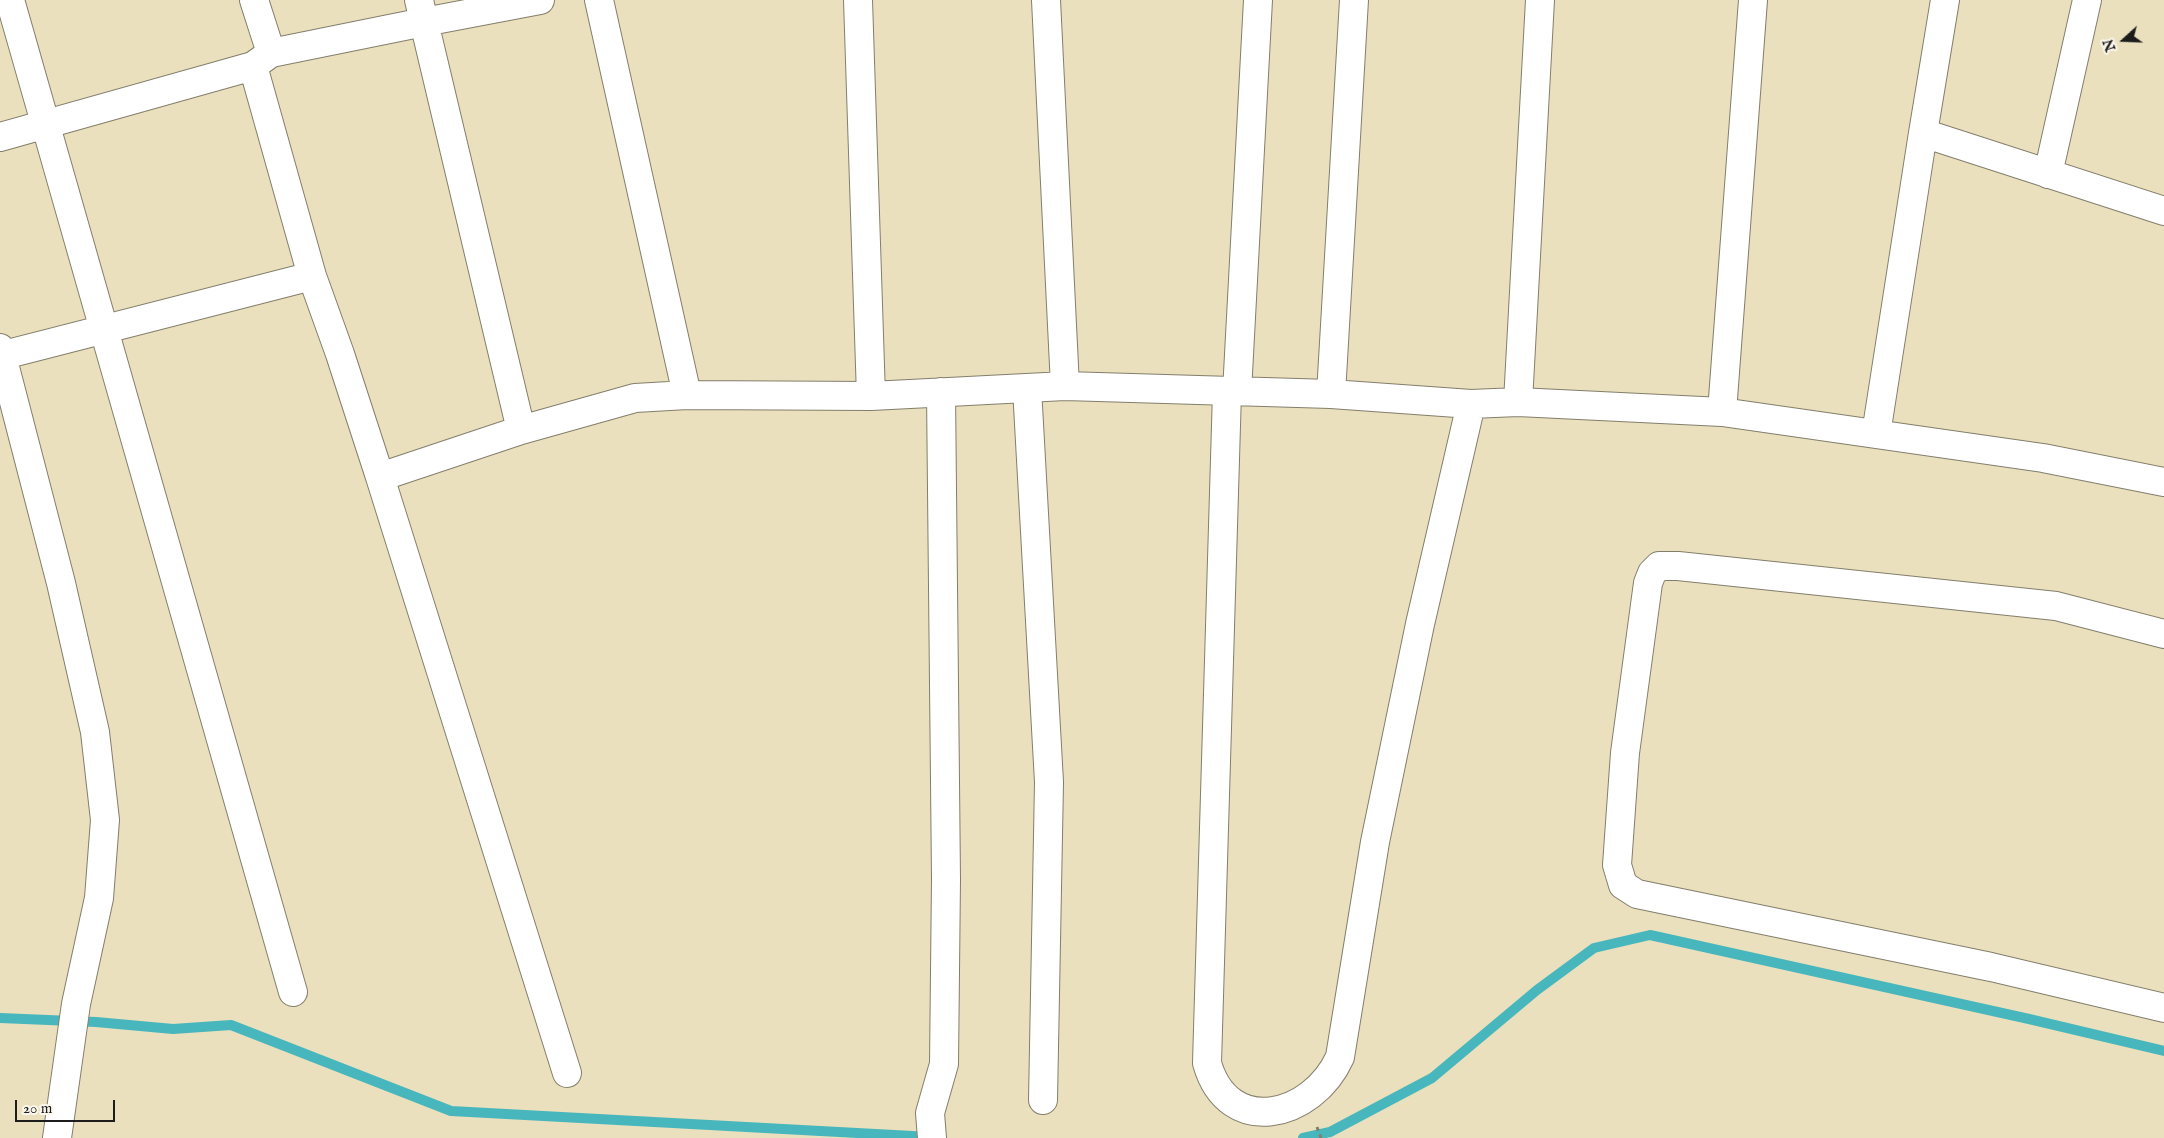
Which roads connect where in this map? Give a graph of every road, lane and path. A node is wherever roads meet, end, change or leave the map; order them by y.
1 (10, 0) edge
2 (254, 0) edge
3 (540, 0) edge
4 (599, 0) edge
5 (858, 0) edge
6 (1046, 0) edge
7 (1258, 0) edge
8 (1354, 0) edge
9 (1540, 0) edge
10 (1753, 0) edge
11 (1945, 0) edge
12 (2087, 0) edge
13 (422, 11) edge
14 (262, 60) junction
15 (46, 124) junction
16 (1923, 133) junction
17 (0, 138) edge
18 (2048, 174) junction
19 (2164, 211) edge
20 (312, 276) junction
21 (104, 329) junction
22 (1, 353) edge
23 (1065, 386) junction
24 (1027, 388) junction
25 (941, 392) junction
26 (1232, 392) junction
27 (1332, 394) junction
28 (686, 395) junction
29 (871, 396) junction
30 (1518, 402) junction
31 (1471, 404) junction
32 (1722, 412) junction
33 (521, 430) junction
34 (1876, 434) junction
35 (380, 477) junction
36 (2164, 482) edge
37 (2164, 634) edge
38 (293, 992) dead end
39 (2164, 1008) edge
40 (567, 1073) dead end
41 (1044, 1100) dead end
42 (931, 1126) edge
43 (57, 1138) edge

1 - 15 street
2 - 14 street
3 - 13 street
4 - 28 street
5 - 29 street
6 - 23 street
7 - 26 street
8 - 27 street
9 - 30 street
10 - 32 street
11 - 16 street
12 - 18 street
13 - 14 street
13 - 33 street
14 - 15 street
14 - 20 street
15 - 17 street
15 - 21 street
16 - 18 street
16 - 34 street
18 - 19 street
20 - 21 street
20 - 35 street
21 - 22 street
21 - 38 street
22 - 43 street
23 - 24 street
23 - 26 street
24 - 25 street
24 - 41 street
25 - 29 street
25 - 42 street
26 - 27 street
26 - 31 street
27 - 31 street
28 - 29 street
28 - 33 street
30 - 31 street
30 - 32 street
32 - 34 street
33 - 35 street
34 - 36 street
35 - 40 street
37 - 39 street

